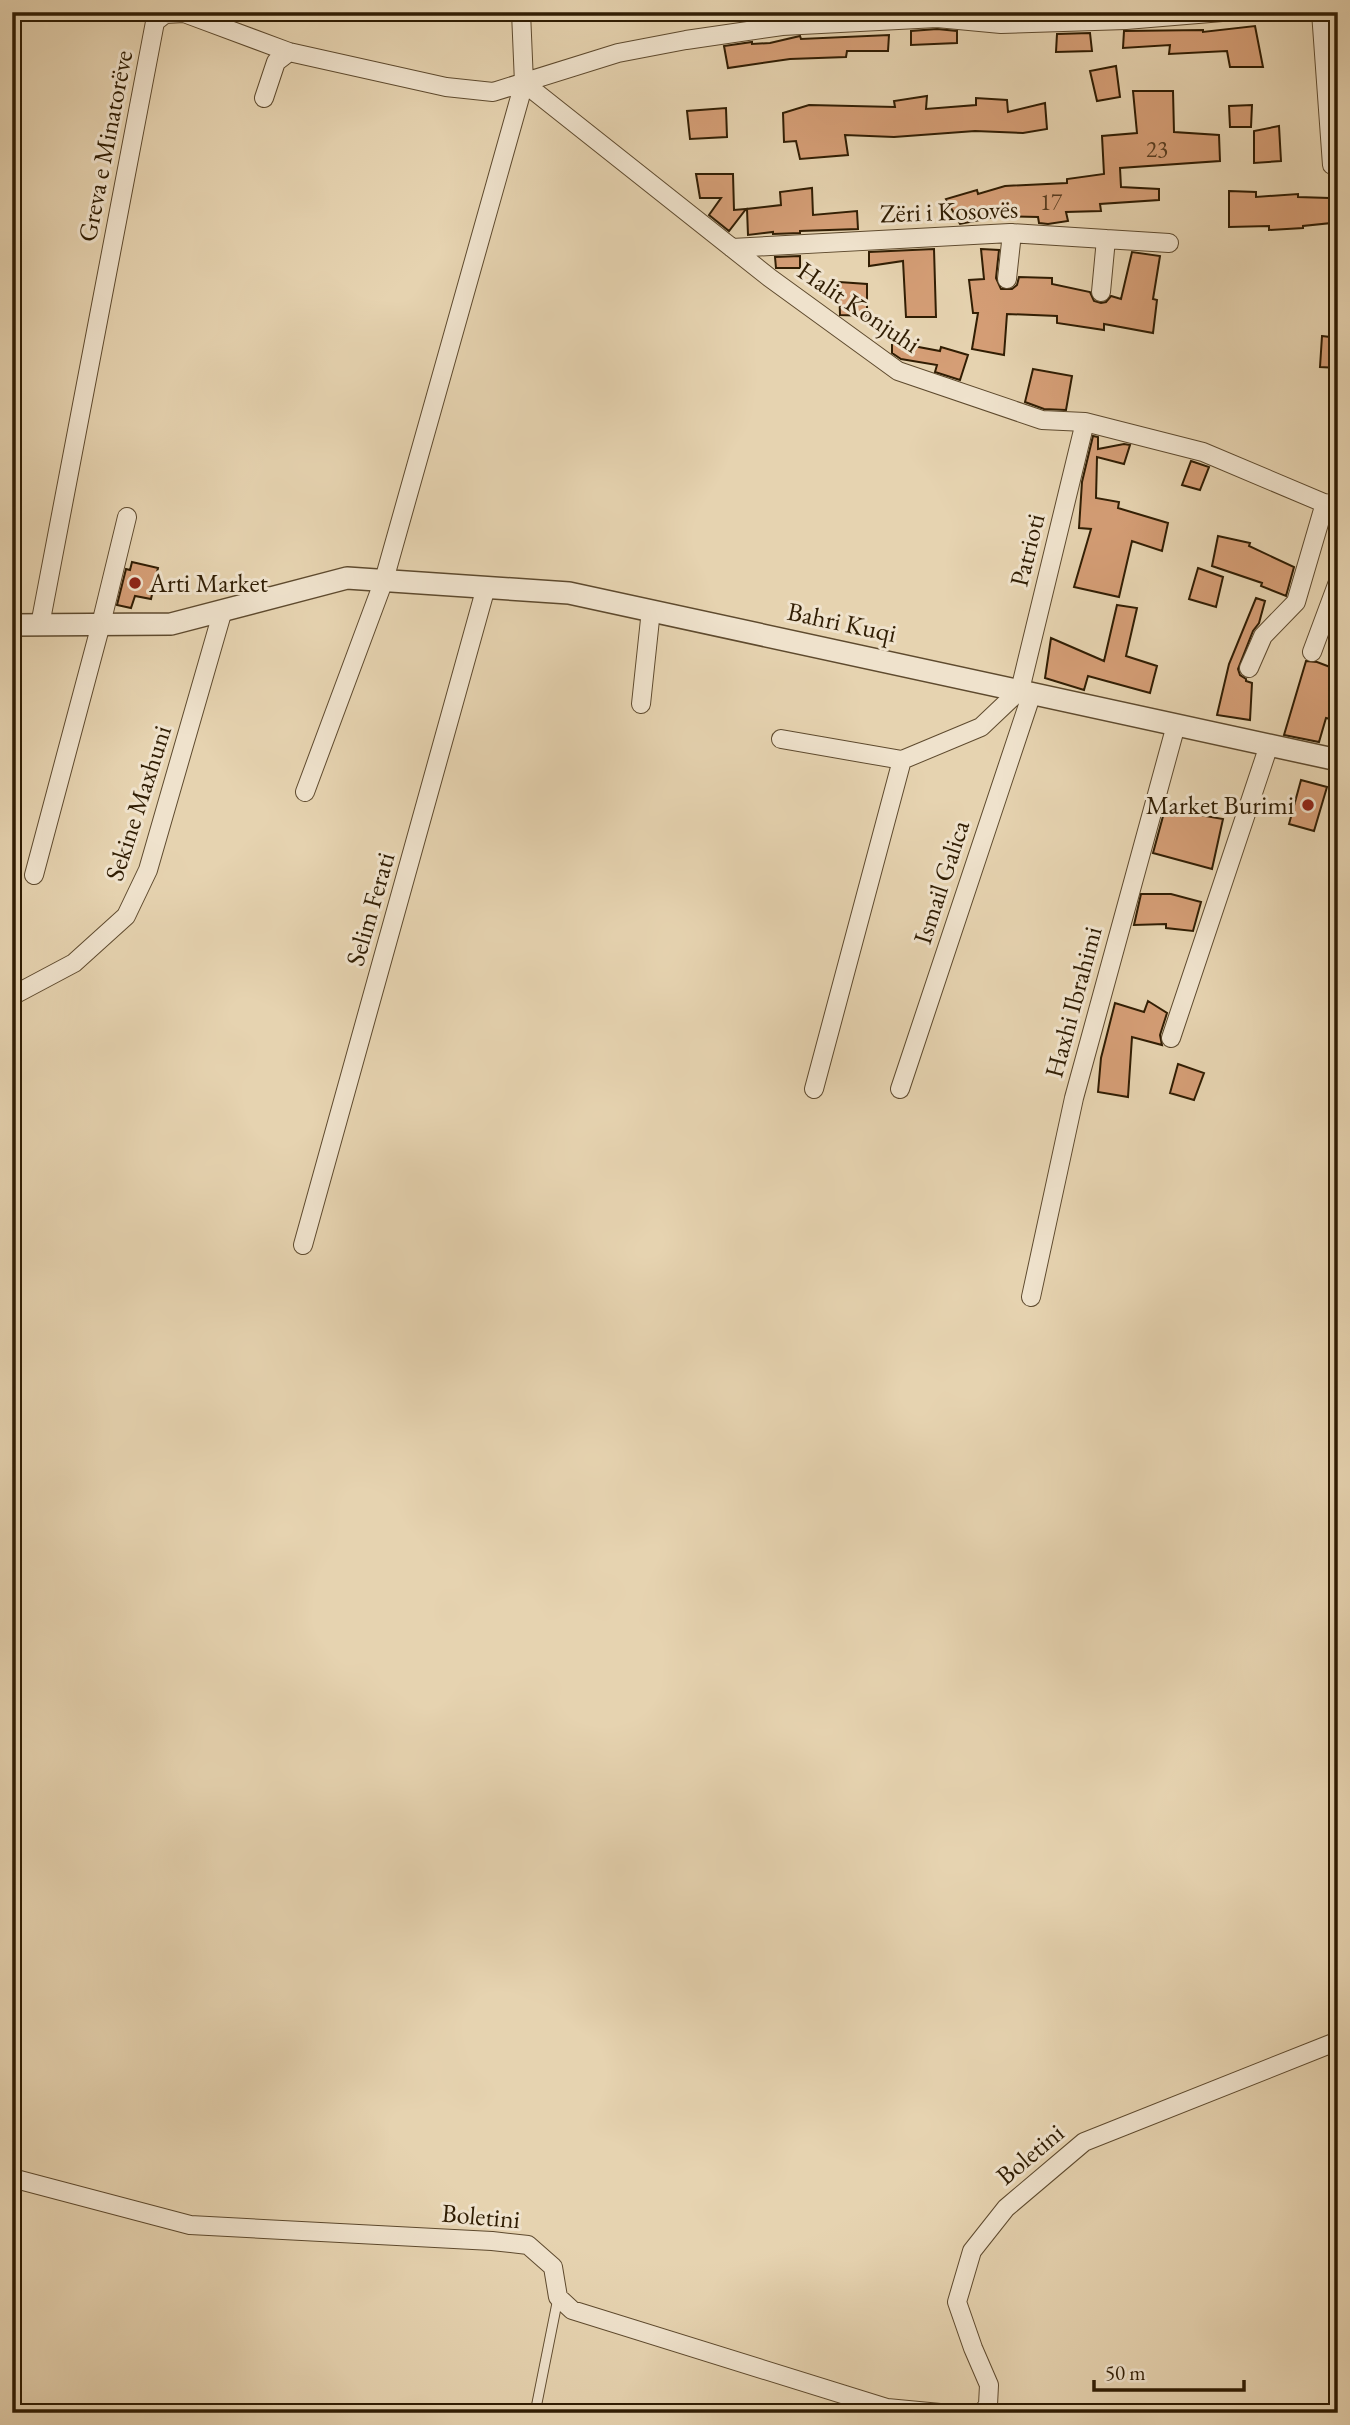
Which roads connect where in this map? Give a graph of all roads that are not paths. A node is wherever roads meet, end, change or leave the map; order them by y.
1 (521, 12) edge
2 (1222, 12) edge
3 (1321, 12) edge
4 (1163, 15) edge
5 (289, 52) junction
6 (524, 83) junction
7 (264, 98) dead end
8 (1332, 165) dead end
9 (1017, 233) junction
10 (1106, 239) junction
11 (1169, 243) dead end
12 (732, 248) junction
13 (1011, 278) dead end
14 (1101, 292) dead end
15 (1085, 422) junction
16 (1332, 506) edge
17 (127, 517) dead end
18 (384, 580) junction
19 (1338, 582) edge
20 (486, 587) junction
21 (223, 610) junction
22 (652, 610) junction
23 (101, 624) junction
24 (12, 625) edge
25 (40, 625) junction
26 (1312, 652) dead end
27 (1249, 668) dead end
28 (1026, 691) junction
29 (641, 704) dead end
30 (1176, 724) junction
31 (781, 739) dead end
32 (1269, 745) junction
33 (902, 760) junction
34 (1338, 760) edge
35 (305, 792) dead end
36 (34, 875) dead end
37 (12, 996) edge
38 (1171, 1038) dead end
39 (814, 1089) dead end
40 (900, 1089) dead end
41 (303, 1245) dead end
42 (1031, 1297) dead end
43 (1338, 2041) edge
44 (12, 2178) edge
45 (558, 2297) junction
46 (986, 2410) edge
47 (535, 2413) edge
48 (940, 2413) edge

1 - 6 street
2 - 4 street
3 - 8 street
4 - 6 street
5 - 6 street, Greva e Minatorëve
5 - 7 street
5 - 25 street, Greva e Minatorëve
6 - 12 street, Halit Konjuhi
6 - 18 street
9 - 10 street, Zëri i Kosovës
9 - 12 street, Zëri i Kosovës
9 - 13 street
10 - 11 street, Zëri i Kosovës
10 - 14 street
12 - 15 street, Halit Konjuhi
15 - 16 street, Halit Konjuhi
15 - 28 street, Patrioti
16 - 27 street
17 - 23 street
18 - 20 street, Bahri Kuqi
18 - 21 street, Bahri Kuqi
18 - 35 street
19 - 26 street
20 - 22 street, Bahri Kuqi
20 - 41 street, Selim Ferati
21 - 23 street, Bahri Kuqi
21 - 37 street, Sekine Maxhuni
22 - 28 street, Bahri Kuqi
22 - 29 street
23 - 25 street, Bahri Kuqi
23 - 36 street
24 - 25 street, Bahri Kuqi
28 - 30 street, Bahri Kuqi
28 - 33 street
28 - 40 street, Ismail Galica
30 - 32 street, Bahri Kuqi
30 - 42 street, Haxhi Ibrahimi
31 - 33 street
32 - 34 street, Bahri Kuqi
32 - 38 street
33 - 39 street
43 - 46 street, Boletini
44 - 45 street, Boletini
45 - 47 lane
45 - 48 street

